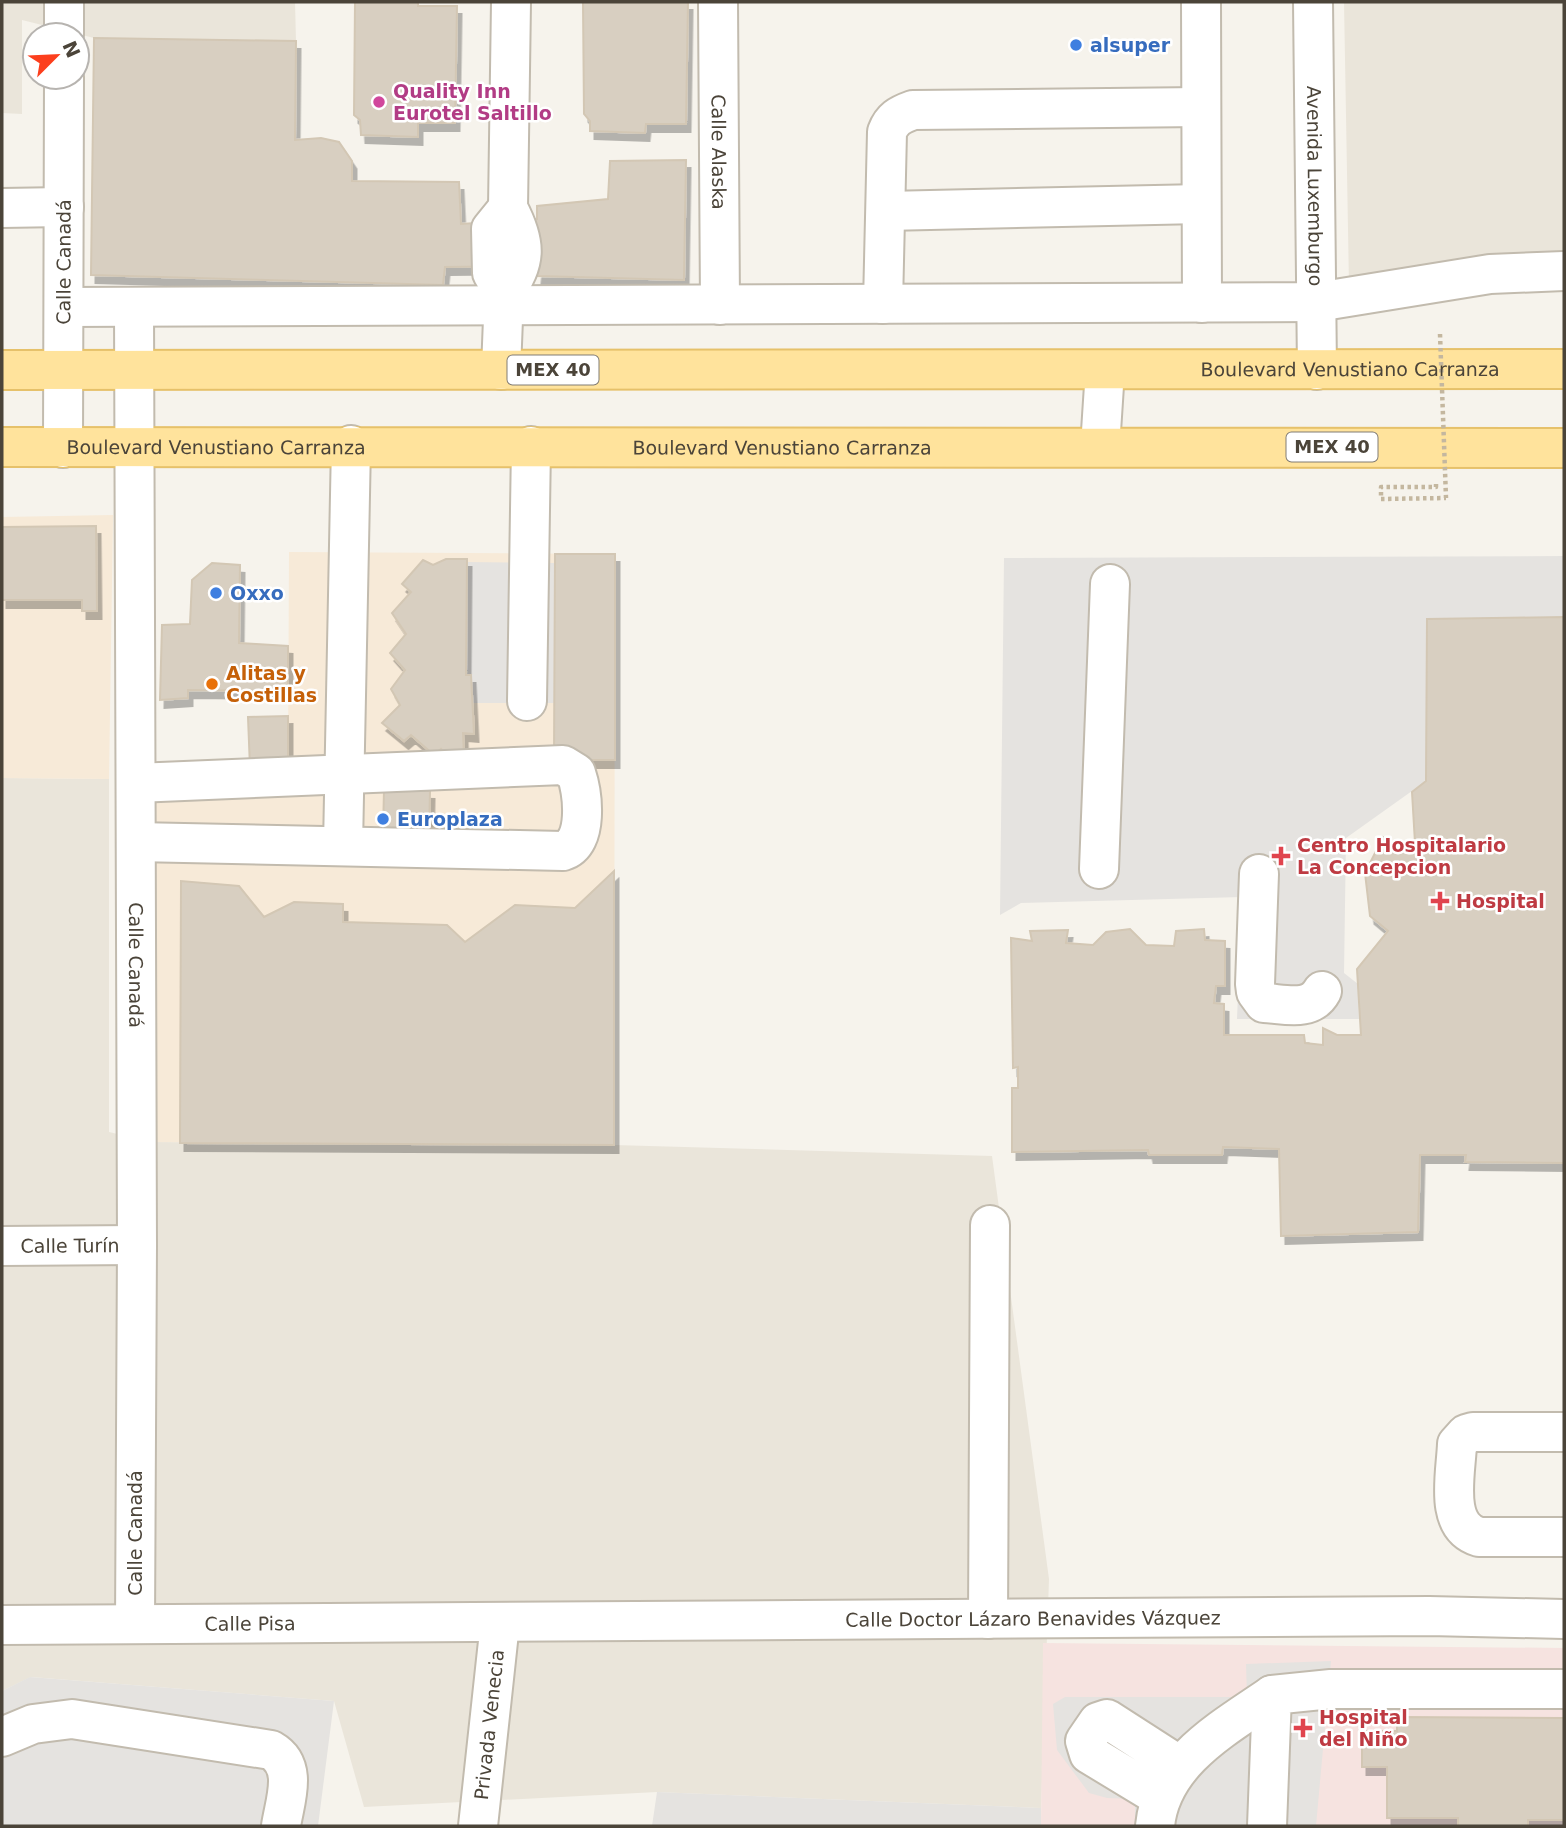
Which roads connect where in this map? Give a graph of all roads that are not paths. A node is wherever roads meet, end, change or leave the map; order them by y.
1 (64, 2) edge
2 (511, 2) edge
3 (718, 2) edge
4 (1201, 2) edge
5 (1313, 2) edge
6 (64, 21) edge
7 (64, 91) edge
8 (1201, 107) junction
9 (1201, 204) junction
10 (64, 207) junction
11 (2, 208) edge
12 (886, 211) junction
13 (1564, 271) edge
14 (503, 299) junction
15 (1317, 302) junction
16 (1202, 303) junction
17 (883, 304) junction
18 (720, 305) junction
19 (64, 307) junction
20 (134, 307) junction
21 (1564, 369) edge
22 (2, 370) edge
23 (63, 370) junction
24 (133, 370) junction
25 (501, 370) junction
26 (1105, 370) junction
27 (1317, 370) junction
28 (351, 445) junction
29 (531, 446) junction
30 (2, 447) edge
31 (1100, 447) junction
32 (63, 448) junction
33 (134, 448) junction
34 (1564, 448) edge
35 (1110, 584) dead end
36 (527, 701) dead end
37 (345, 774) junction
38 (135, 783) junction
39 (136, 842) junction
40 (342, 846) junction
41 (1099, 869) dead end
42 (1259, 874) dead end
43 (1322, 991) dead end
44 (990, 1225) dead end
45 (138, 1245) junction
46 (2, 1246) edge
47 (1564, 1433) edge
48 (1564, 1537) edge
49 (988, 1619) junction
50 (1564, 1619) edge
51 (500, 1623) junction
52 (135, 1624) junction
53 (2, 1625) edge
54 (1564, 1689) edge
55 (1272, 1695) junction
56 (2, 1737) edge
57 (1165, 1796) edge
58 (281, 1826) edge
59 (478, 1826) edge
60 (1267, 1826) edge

1 - 6 street
2 - 14 street
3 - 18 street, Calle Alaska
4 - 8 street
5 - 15 street, Avenida Luxemburgo
7 - 10 street, Calle Canadá
8 - 9 street
8 - 12 street
9 - 12 street
9 - 16 street
10 - 11 street
10 - 19 street, Calle Canadá
12 - 17 street
13 - 15 street
14 - 18 street
14 - 20 street
14 - 25 street
15 - 16 street
15 - 27 street, Avenida Luxemburgo
16 - 17 street
17 - 18 street
19 - 20 street
19 - 23 street, Calle Canadá
20 - 24 street, Calle Canadá
21 - 27 main road, Boulevard Venustiano Carranza / MEX 40
22 - 23 main road, Boulevard Venustiano Carranza / MEX 40
23 - 24 main road, Boulevard Venustiano Carranza / MEX 40
23 - 32 street, Calle Canadá
24 - 25 main road, Boulevard Venustiano Carranza / MEX 40
24 - 33 street, Calle Canadá
25 - 26 main road, Boulevard Venustiano Carranza / MEX 40
26 - 27 main road, Boulevard Venustiano Carranza / MEX 40
26 - 31 street
28 - 29 main road, Boulevard Venustiano Carranza / MEX 40
28 - 33 main road, Boulevard Venustiano Carranza / MEX 40
28 - 37 street
29 - 31 main road, Boulevard Venustiano Carranza / MEX 40
29 - 36 street
30 - 32 main road, Boulevard Venustiano Carranza / MEX 40
31 - 34 main road, Boulevard Venustiano Carranza / MEX 40
32 - 33 main road, Boulevard Venustiano Carranza / MEX 40
33 - 38 street, Calle Canadá
35 - 41 street
37 - 38 street
37 - 40 street
37 - 40 street
38 - 39 street, Calle Canadá
39 - 40 street
39 - 45 street, Calle Canadá
42 - 43 street
44 - 49 street
45 - 46 street, Calle Turín
45 - 52 street, Calle Canadá
47 - 48 street
49 - 50 street, Calle Doctor Lázaro Benavides Vázquez
49 - 51 street, Calle Doctor Lázaro Benavides Vázquez
51 - 52 street, Calle Pisa
51 - 59 street, Privada Venecia
52 - 53 street, Calle Pisa
54 - 55 street
55 - 57 street
55 - 60 street
56 - 58 street

